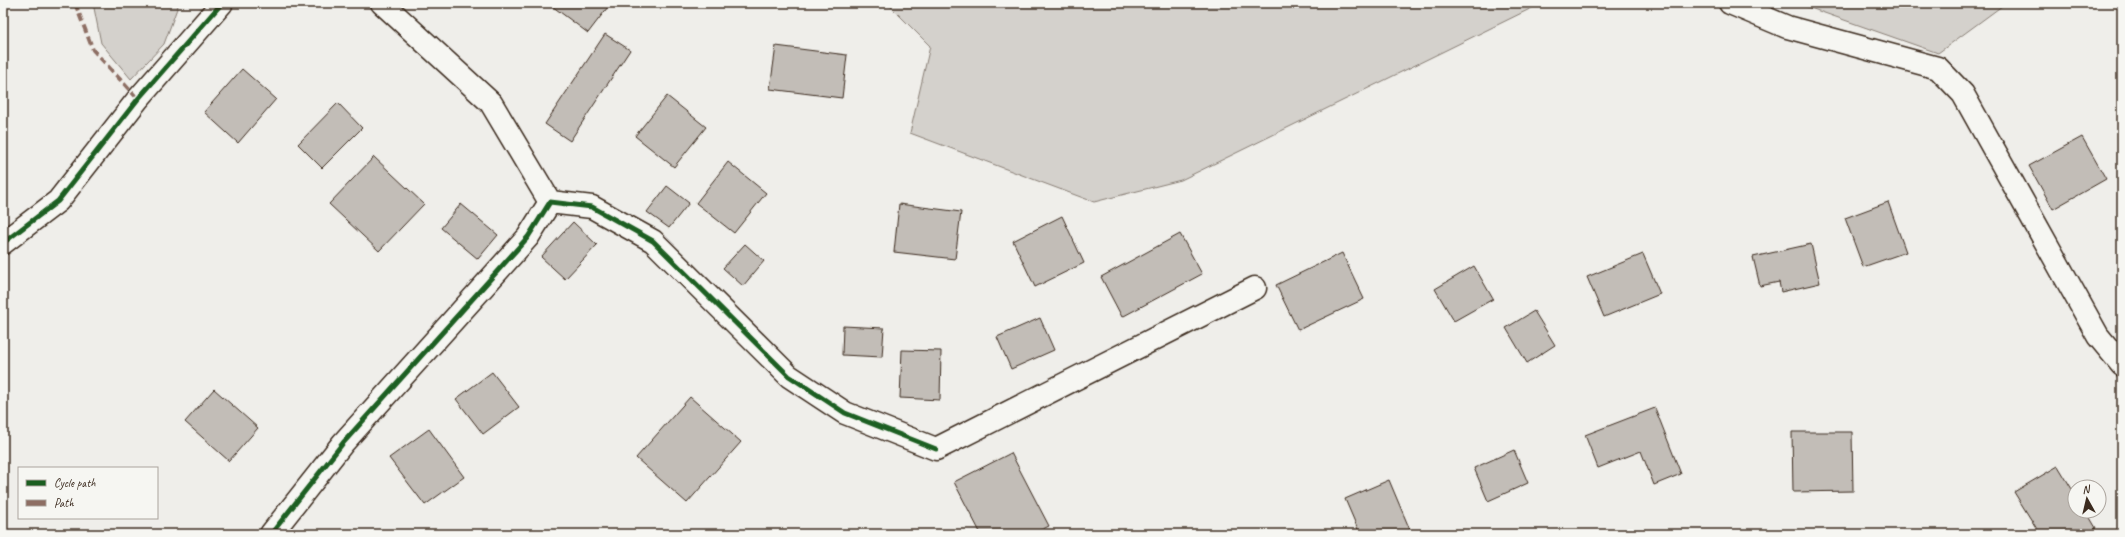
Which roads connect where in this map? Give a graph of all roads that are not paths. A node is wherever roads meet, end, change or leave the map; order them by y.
1 (222, 3) edge
2 (382, 3) edge
3 (1730, 3) edge
4 (550, 202) junction
5 (3, 242) edge
6 (1255, 288) dead end
7 (2122, 365) edge
8 (271, 534) edge

1 - 5 street
2 - 4 street
3 - 7 street
4 - 6 street
4 - 8 street

